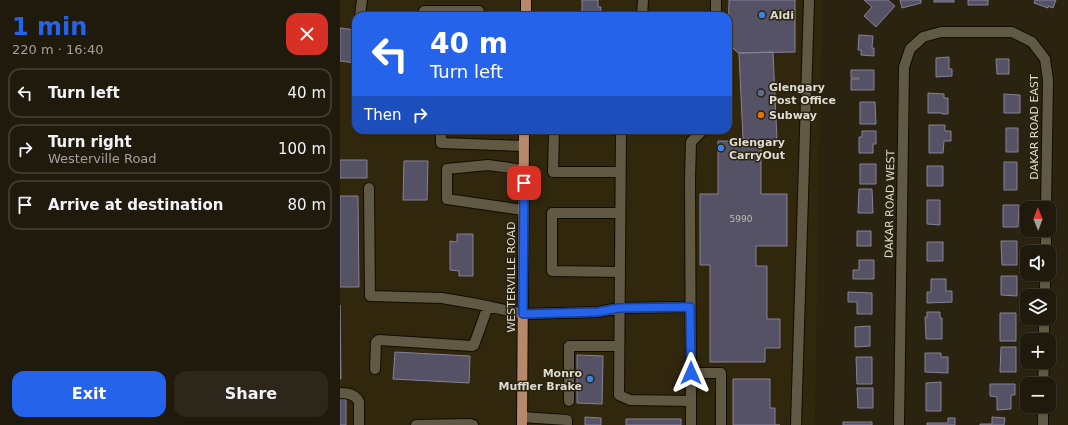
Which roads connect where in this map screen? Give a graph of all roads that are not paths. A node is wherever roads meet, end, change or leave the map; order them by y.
1 (362, 0) edge
2 (424, 0) edge
3 (526, 0) edge
4 (643, 0) edge
5 (716, 0) edge
6 (809, 0) edge
7 (360, 12) edge
8 (424, 12) edge
9 (452, 12) edge
10 (479, 12) edge
11 (526, 12) edge
12 (642, 12) edge
13 (716, 12) edge
14 (970, 32) joint
15 (441, 134) edge
16 (524, 134) edge
17 (554, 134) edge
18 (621, 134) edge
19 (699, 134) edge
20 (524, 146) junction
21 (524, 170) junction
22 (620, 172) junction
23 (369, 188) dead end
24 (1046, 201) edge
25 (523, 210) junction
26 (620, 213) junction
27 (620, 272) junction
28 (488, 306) junction
29 (690, 307) junction
30 (619, 308) junction
31 (523, 314) junction
32 (619, 346) junction
33 (375, 369) dead end
34 (691, 373) junction
35 (340, 393) edge
36 (569, 401) dead end
37 (691, 401) junction
38 (1043, 413) edge
39 (522, 421) edge
40 (359, 425) edge
41 (416, 425) edge
42 (473, 425) edge
43 (567, 425) edge
44 (691, 425) edge
45 (721, 425) edge
46 (796, 425) edge
47 (899, 425) edge
48 (1043, 425) edge

1 - 7 street
2 - 8 street
3 - 11 main road
4 - 12 street
5 - 13 street
6 - 46 street
9 - 10 street
14 - 24 street, DAKAR ROAD EAST
14 - 47 street, DAKAR ROAD WEST
15 - 20 street
16 - 20 main road, WESTERVILLE ROAD
17 - 22 street
18 - 22 street
19 - 29 street
20 - 21 main road, WESTERVILLE ROAD
21 - 25 main road, WESTERVILLE ROAD
21 - 25 street
22 - 26 street
23 - 28 street
25 - 31 main road, WESTERVILLE ROAD
26 - 27 street
26 - 27 street
27 - 30 street
28 - 31 street
28 - 33 street
29 - 30 street
29 - 34 street
30 - 31 street
30 - 32 street
31 - 39 main road, WESTERVILLE ROAD
32 - 36 street
32 - 37 street
34 - 37 street
34 - 45 street
35 - 40 street
37 - 44 street
38 - 48 street
39 - 43 street
41 - 42 street

